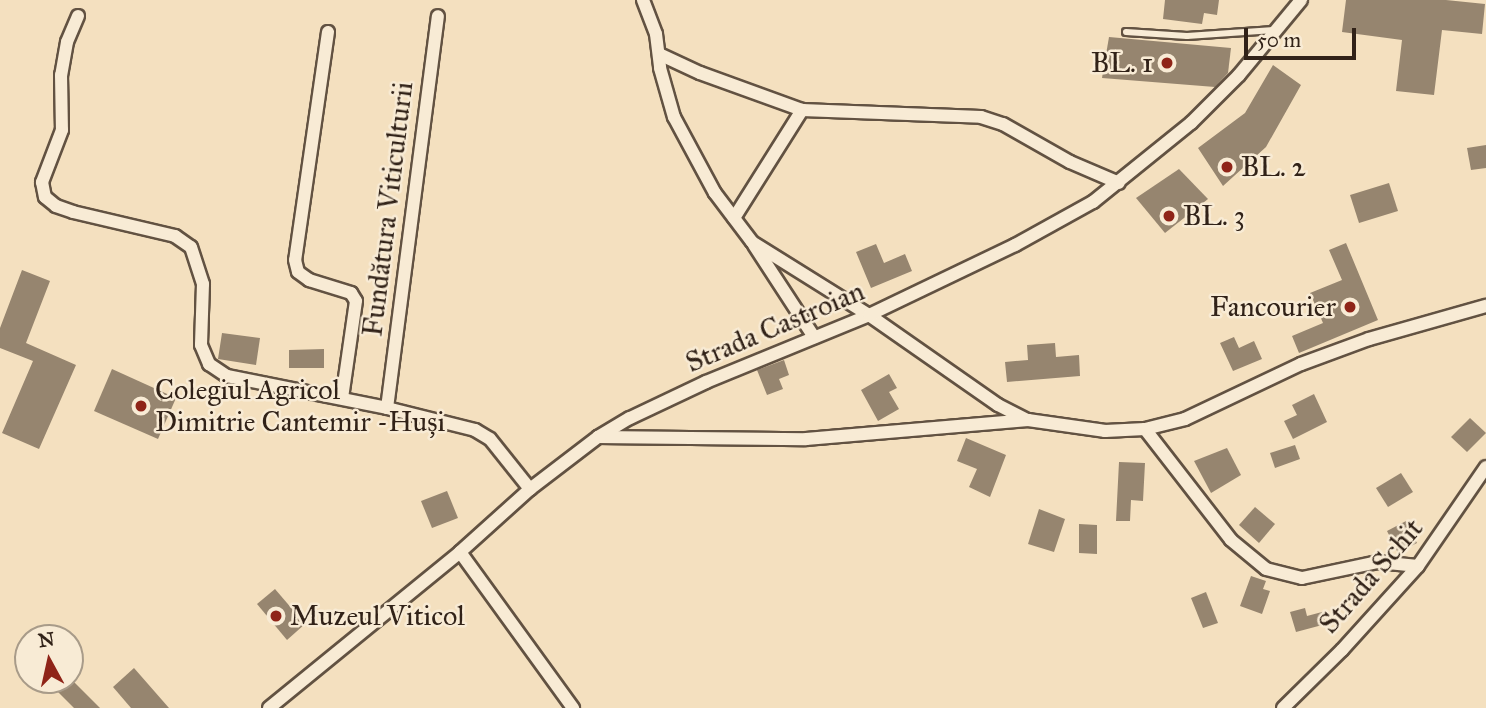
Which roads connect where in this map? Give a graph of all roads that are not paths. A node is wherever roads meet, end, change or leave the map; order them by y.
1 (643, 0) edge
2 (1301, 0) edge
3 (78, 16) dead end
4 (438, 16) dead end
5 (1277, 30) junction
6 (328, 32) dead end
7 (1126, 32) dead end
8 (659, 54) junction
9 (802, 110) junction
10 (1119, 183) junction
11 (734, 218) junction
12 (752, 242) junction
13 (1486, 306) edge
14 (869, 315) junction
15 (814, 337) junction
16 (342, 398) junction
17 (387, 408) junction
18 (1028, 421) junction
19 (1145, 429) junction
20 (598, 437) junction
21 (1486, 467) edge
22 (530, 489) junction
23 (460, 552) junction
24 (1418, 566) junction
25 (269, 708) edge
26 (573, 708) edge
27 (1283, 708) edge

1 - 8 street
2 - 5 street, Strada Castroian
3 - 16 street
4 - 17 street, Fundătura Viticulturii
5 - 7 lane
5 - 10 street, Strada Castroian
6 - 16 street
8 - 9 street
8 - 11 street
9 - 10 street
9 - 11 street
10 - 14 street, Strada Castroian
11 - 12 street
12 - 14 street
12 - 15 street
13 - 19 street
14 - 15 street, Strada Castroian
14 - 18 street
15 - 20 street, Strada Castroian
16 - 17 street
17 - 22 street
18 - 19 street
18 - 20 street
19 - 24 street
20 - 22 street, Strada Castroian
21 - 24 street, Strada Schit
22 - 23 street, Strada Castroian
23 - 25 street, Strada Castroian
23 - 26 street
24 - 27 street, Strada Schit

